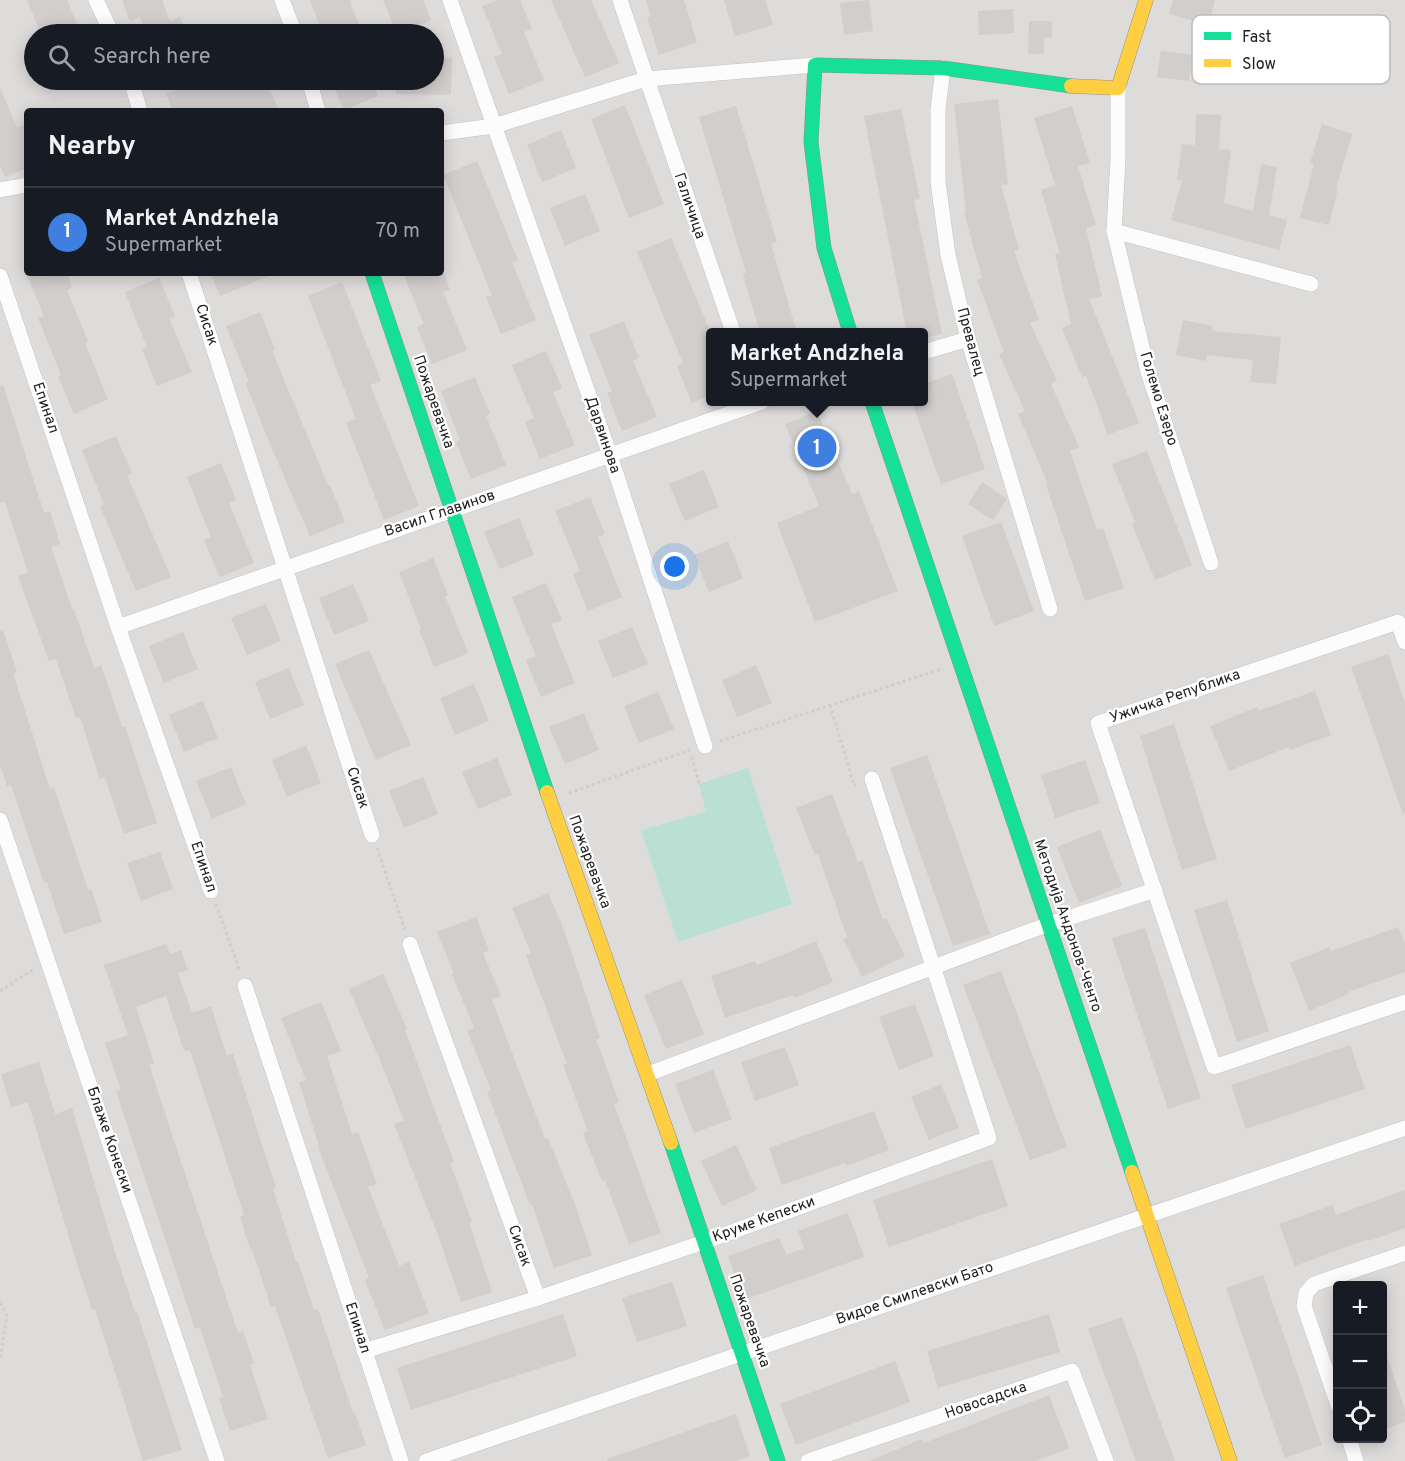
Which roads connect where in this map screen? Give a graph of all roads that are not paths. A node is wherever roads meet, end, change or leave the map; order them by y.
1 (96, 0) edge
2 (282, 0) edge
3 (450, 0) edge
4 (620, 0) edge
5 (1146, 0) edge
6 (107, 24) edge
7 (291, 24) edge
8 (815, 65) junction
9 (943, 68) junction
10 (646, 79) junction
11 (1118, 88) junction
12 (134, 90) edge
13 (312, 90) edge
14 (139, 108) edge
15 (317, 108) edge
16 (494, 126) junction
17 (444, 133) edge
18 (24, 186) edge
19 (0, 190) edge
20 (1114, 231) junction
21 (0, 276) edge
22 (190, 276) edge
23 (373, 276) edge
24 (1311, 284) dead end
25 (731, 328) edge
26 (849, 328) edge
27 (968, 339) junction
28 (928, 351) edge
29 (747, 406) edge
30 (873, 406) edge
31 (610, 455) junction
32 (452, 509) junction
33 (1211, 563) dead end
34 (286, 568) junction
35 (1050, 609) dead end
36 (118, 627) junction
37 (1405, 642) edge
38 (698, 748) road end
39 (872, 779) road end
40 (0, 820) edge
41 (372, 835) road end
42 (1155, 890) junction
43 (211, 891) road end
44 (1049, 924) junction
45 (410, 944) road end
46 (933, 967) junction
47 (245, 986) road end
48 (1405, 1002) edge
49 (648, 1074) junction
50 (1405, 1128) edge
51 (1148, 1216) junction
52 (704, 1242) junction
53 (1405, 1253) edge
54 (538, 1298) junction
55 (364, 1351) junction
56 (743, 1352) junction
57 (1333, 1390) edge
58 (1351, 1443) edge
59 (217, 1461) edge
60 (401, 1461) edge
61 (426, 1461) edge
62 (778, 1461) edge
63 (808, 1461) edge
64 (1106, 1461) edge
65 (1230, 1461) edge
66 (1356, 1461) edge

1 - 6 street
2 - 7 street
3 - 16 street, Дарвинова
4 - 10 street, Галичица
5 - 11 street
8 - 9 street
8 - 10 street
8 - 26 street
9 - 11 street
9 - 27 street, Превалец
10 - 16 street
10 - 25 street, Галичица
11 - 20 street, Големо Езеро
12 - 14 street
13 - 15 street
16 - 17 street
16 - 31 street, Дарвинова
18 - 19 street
20 - 24 street
20 - 33 street, Големо Езеро
21 - 36 street, Епинал
22 - 34 street, Сисак
23 - 32 street, Пожаревачка
27 - 28 street
27 - 35 street, Превалец
29 - 31 street, Васил Главинов
30 - 44 street, Методија Андонов-Ченто
31 - 32 street, Васил Главинов
31 - 38 street, Дарвинова
32 - 34 street, Васил Главинов
32 - 49 street, Пожаревачка
34 - 36 street, Васил Главинов
34 - 41 street, Сисак
36 - 43 street, Епинал
37 - 42 street, Ужичка Република
39 - 46 street, Круме Кепески
40 - 59 street, Блаже Конески
42 - 44 street
42 - 48 street, Ужичка Република
44 - 46 street
44 - 51 street, Методија Андонов-Ченто
45 - 54 street, Сисак
46 - 49 street
46 - 52 street, Круме Кепески
47 - 55 street, Епинал
49 - 52 street, Пожаревачка
50 - 51 street, Видое Смилевски Бато
51 - 56 street, Видое Смилевски Бато
51 - 65 street, Методија Андонов-Ченто
52 - 54 street, Круме Кепески
52 - 56 street, Пожаревачка
53 - 57 street
54 - 55 street, Круме Кепески
55 - 60 street, Епинал
56 - 61 street, Видое Смилевски Бато
56 - 62 street, Пожаревачка
58 - 66 street
63 - 64 street, Новосадска

